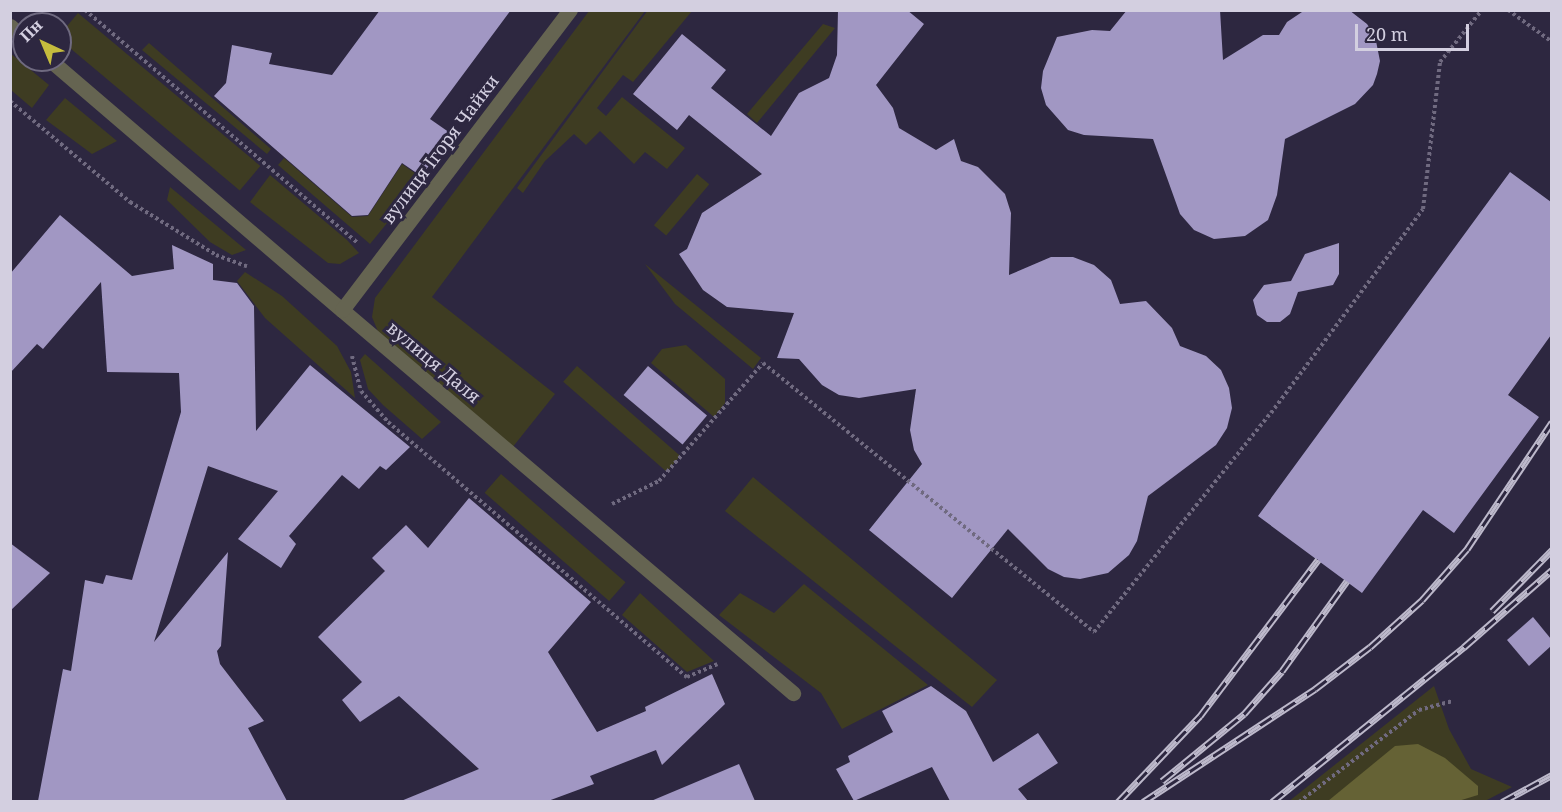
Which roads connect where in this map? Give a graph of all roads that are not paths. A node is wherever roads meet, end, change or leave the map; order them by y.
1 (570, 10) edge
2 (64, 72) edge
3 (342, 310) junction
4 (793, 693) dead end

1 - 3 street, вулиця Ігоря Чайки
2 - 3 street, вулиця Даля
3 - 4 street, вулиця Даля

